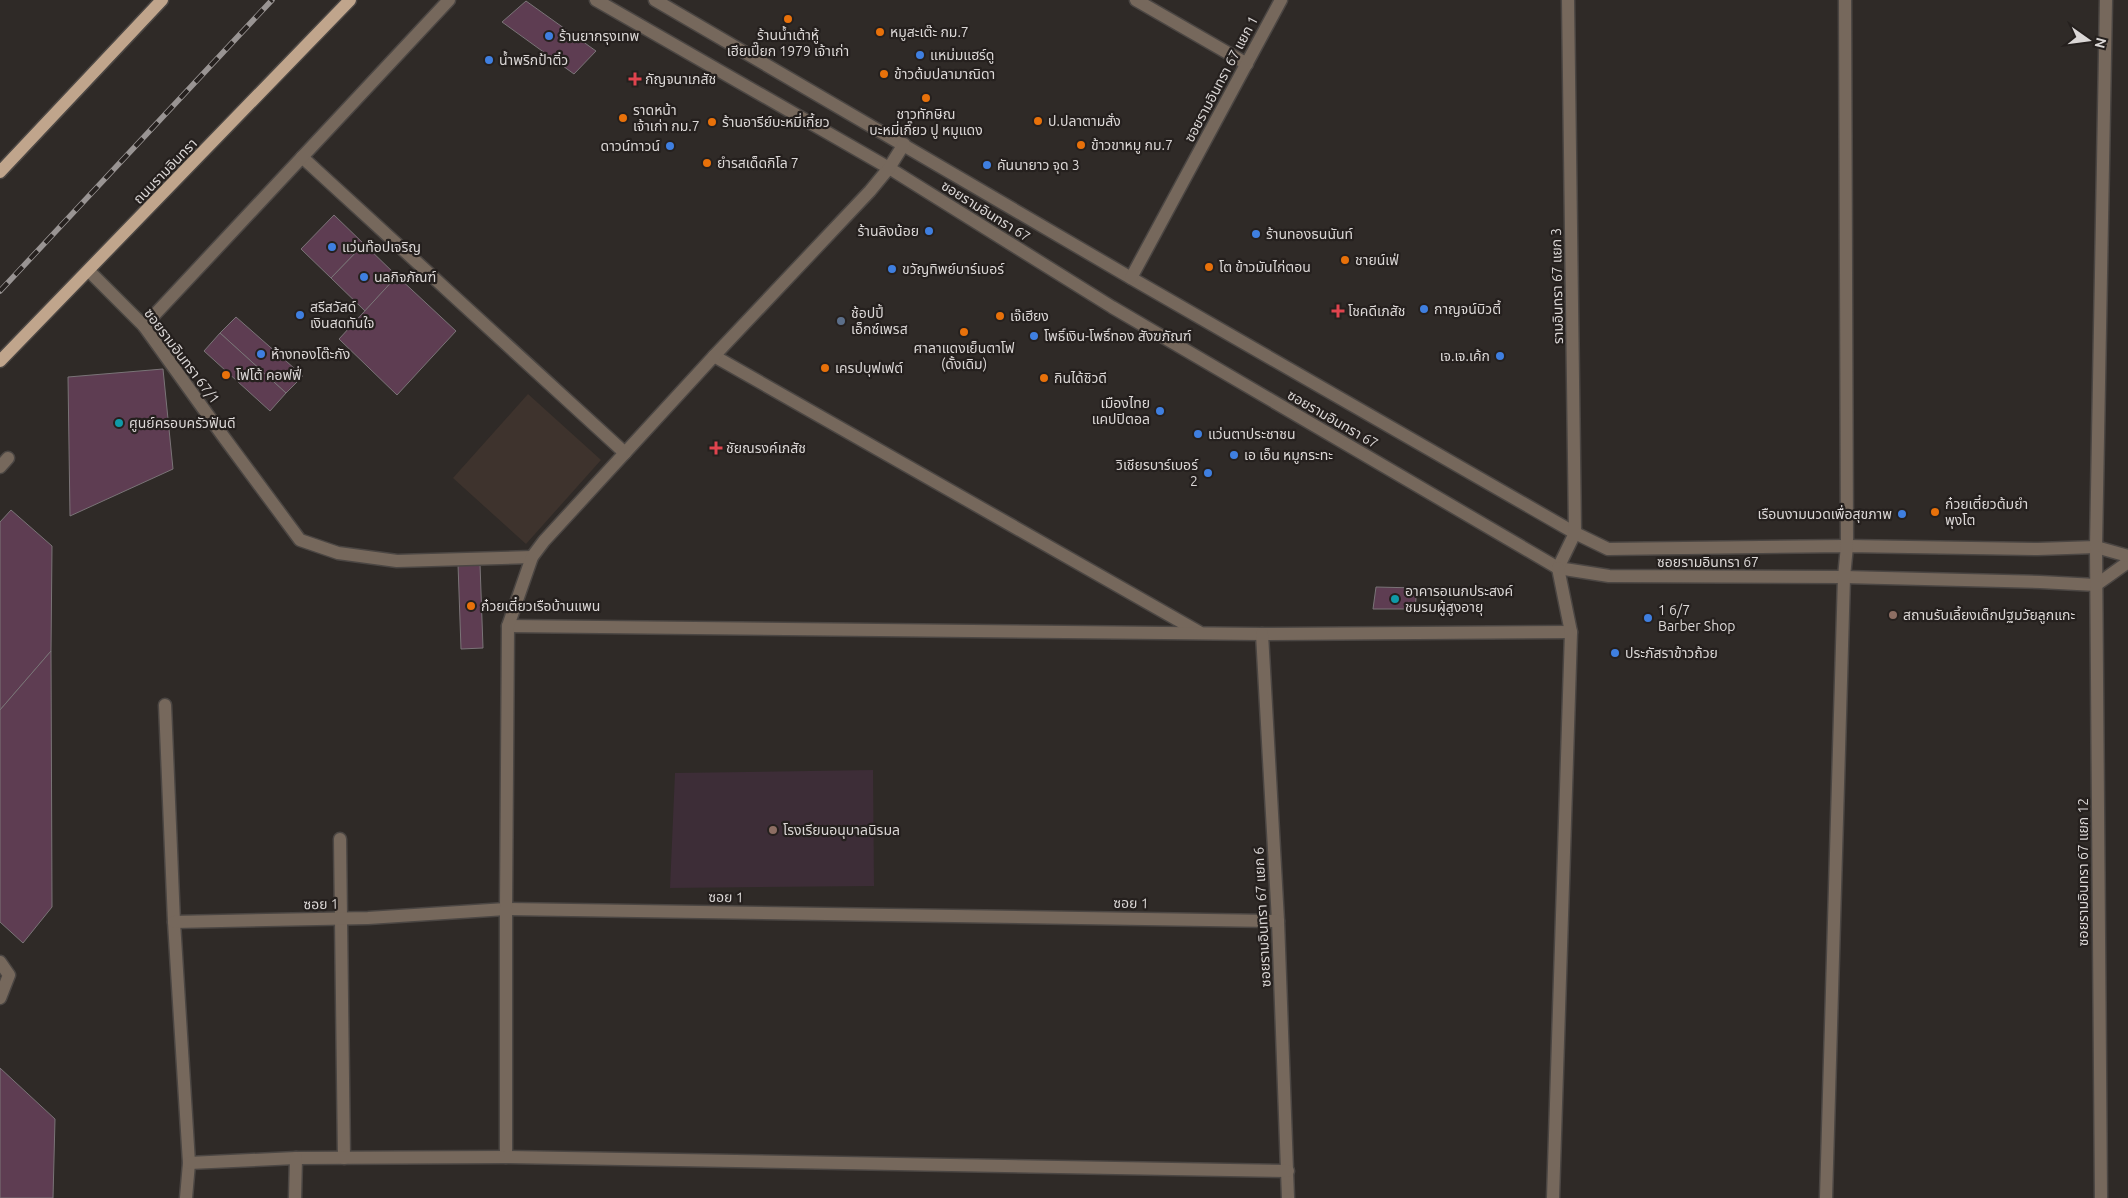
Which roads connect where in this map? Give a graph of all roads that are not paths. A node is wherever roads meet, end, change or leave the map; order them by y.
1 (162, 0) edge
2 (350, 0) edge
3 (449, 0) edge
4 (596, 0) edge
5 (655, 0) edge
6 (1136, 0) edge
7 (1281, 0) edge
8 (1568, 0) edge
9 (1845, 0) edge
10 (2106, 0) edge
11 (1247, 64) junction
12 (904, 144) junction
13 (302, 157) junction
14 (890, 168) junction
15 (0, 172) edge
16 (90, 271) junction
17 (1131, 278) junction
18 (144, 326) junction
19 (714, 356) junction
20 (0, 361) edge
21 (625, 453) junction
22 (1575, 533) junction
23 (1846, 546) junction
24 (2096, 547) junction
25 (2128, 556) edge
26 (532, 557) junction
27 (2128, 562) edge
28 (1558, 568) junction
29 (1844, 577) junction
30 (2096, 586) junction
31 (508, 626) junction
32 (1200, 632) junction
33 (1571, 632) junction
34 (1262, 634) junction
35 (165, 705) dead end
36 (340, 839) dead end
37 (506, 909) junction
38 (340, 918) junction
39 (1278, 921) junction
40 (174, 922) junction
41 (0, 962) edge
42 (0, 998) edge
43 (506, 1157) junction
44 (296, 1158) junction
45 (344, 1158) junction
46 (188, 1163) junction
47 (1288, 1170) junction
48 (186, 1198) edge
49 (295, 1198) edge
50 (1288, 1198) edge
51 (1553, 1198) edge
52 (1826, 1198) edge
53 (2101, 1198) edge

1 - 15 main road
2 - 16 main road, ถนนรามอินทรา
3 - 13 street
4 - 14 street, ซอยรามอินทรา 67
5 - 12 street, ซอยรามอินทรา 67
6 - 11 street
7 - 11 street, ซอยรามอินทรา 67 แยก 1
8 - 22 street, รามอินทรา 67 แยก 3
9 - 23 street
10 - 24 street, ซอยรามอินทรา 67 แยก 12
11 - 17 street, ซอยรามอินทรา 67 แยก 1
12 - 14 street
12 - 17 street, ซอยรามอินทรา 67
13 - 18 street
13 - 21 street
14 - 19 street
14 - 28 street, ซอยรามอินทรา 67
16 - 18 street, ซอยรามอินทรา 67/1
16 - 20 main road, ถนนรามอินทรา
17 - 22 street, ซอยรามอินทรา 67
18 - 26 street, ซอยรามอินทรา 67/1
19 - 21 street
19 - 32 street
21 - 26 street
22 - 23 street, ซอยรามอินทรา 67
22 - 28 street, รามอินทรา 67 แยก 3
23 - 24 street, ซอยรามอินทรา 67
23 - 29 street
24 - 25 street, ซอยรามอินทรา 67
24 - 30 street, ซอยรามอินทรา 67 แยก 12
26 - 31 street
27 - 30 street
28 - 29 street, ซอยรามอินทรา 67
28 - 33 street
29 - 30 street, ซอยรามอินทรา 67
29 - 52 street
30 - 53 street, ซอยรามอินทรา 67 แยก 12
31 - 32 street
31 - 37 street
32 - 34 street
33 - 34 street
33 - 51 street
34 - 39 street, ซอยรามอินทรา 67 แยก 6
35 - 40 street
36 - 38 street
37 - 38 street, ซอย 1
37 - 39 street, ซอย 1
37 - 43 street
38 - 40 street, ซอย 1
38 - 45 street
39 - 47 street, ซอยรามอินทรา 67 แยก 6
40 - 46 street
41 - 42 street
43 - 45 street
43 - 47 street
44 - 45 street
44 - 46 street
44 - 49 street
46 - 48 street
47 - 50 street, ซอยรามอินทรา 67 แยก 6

